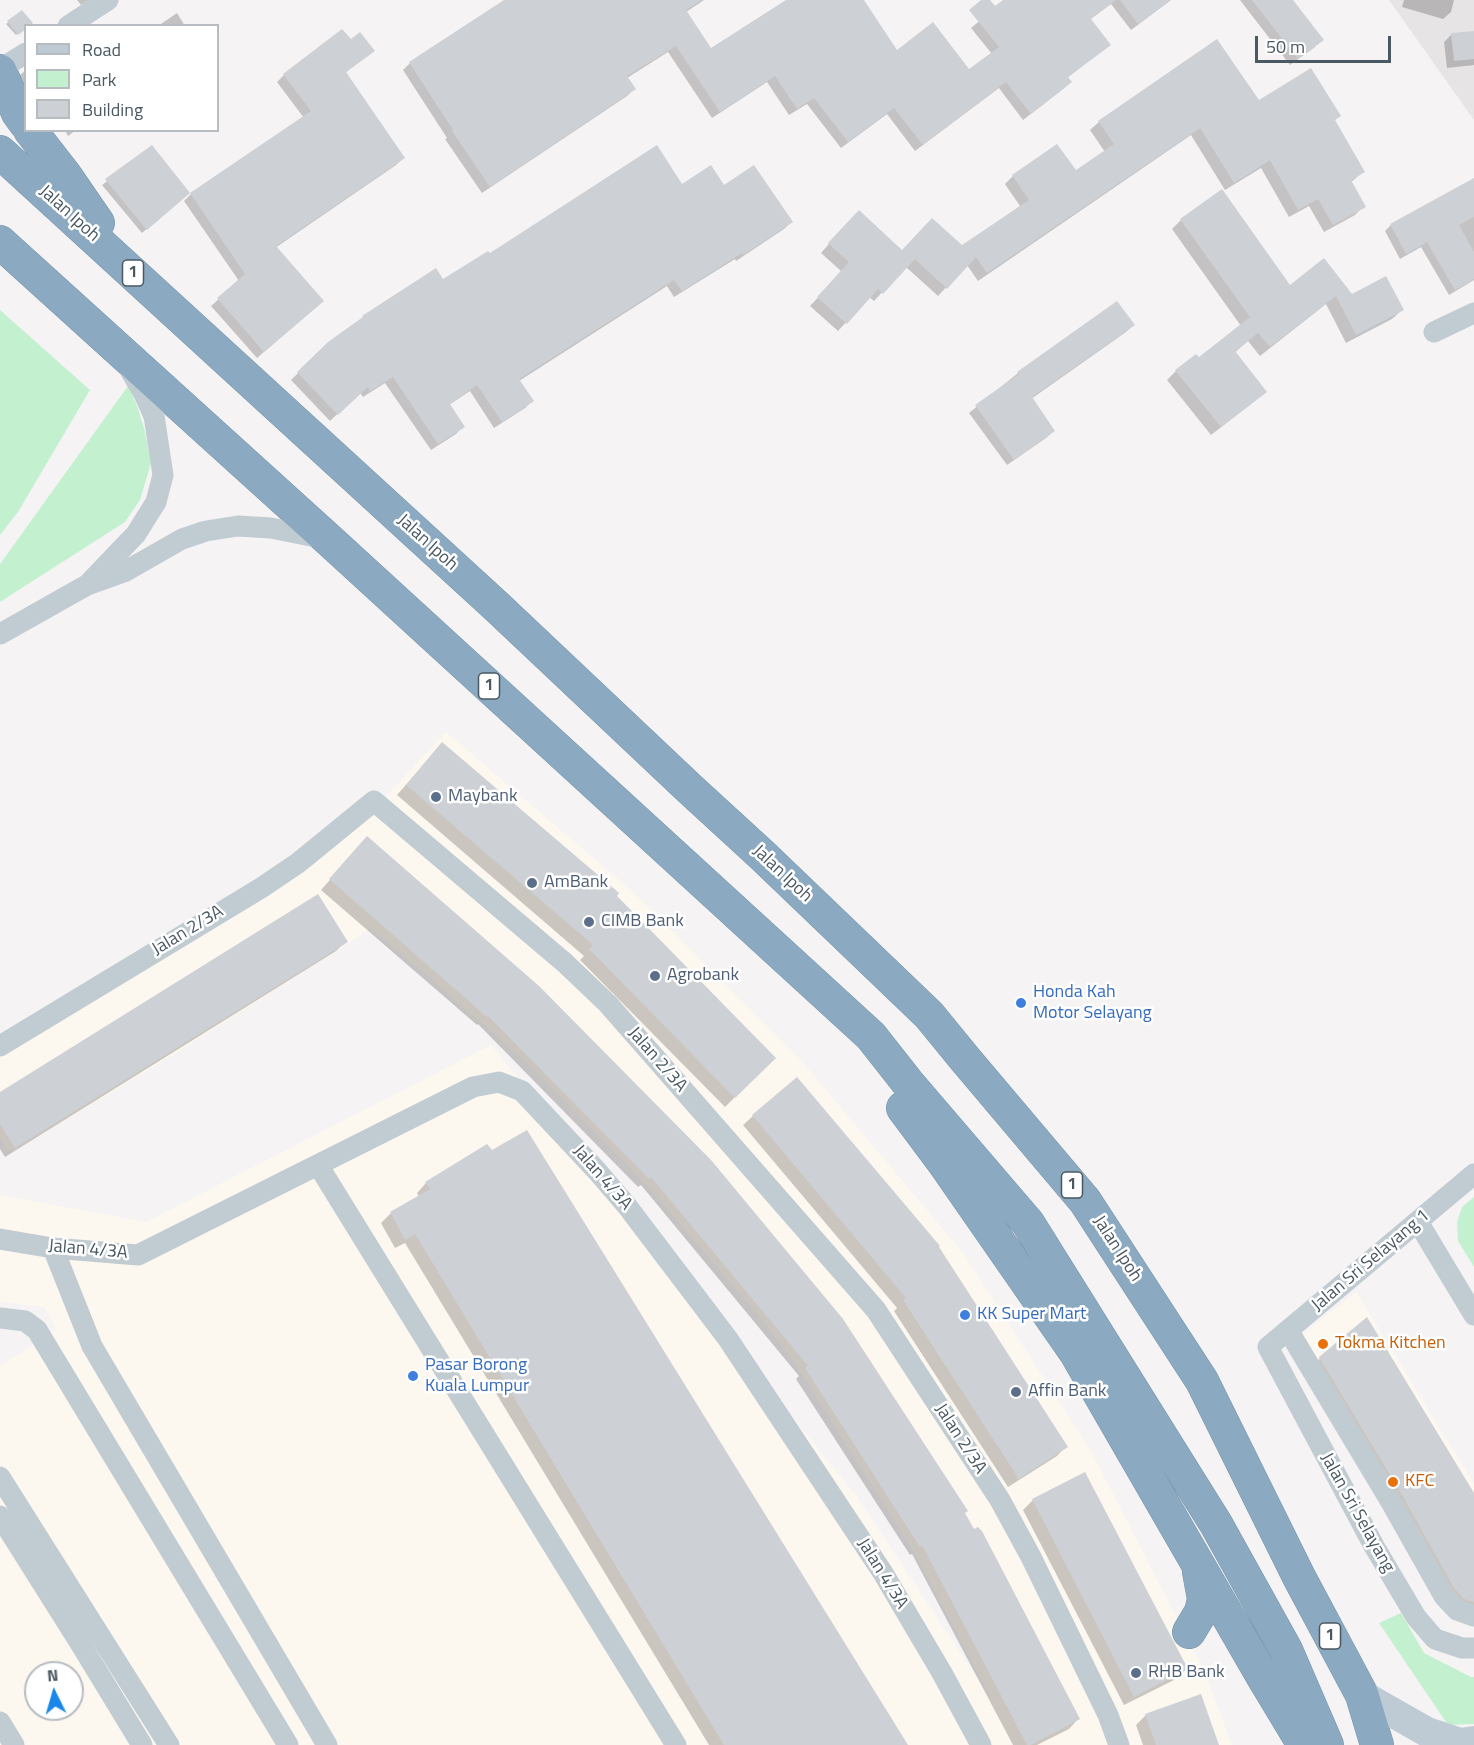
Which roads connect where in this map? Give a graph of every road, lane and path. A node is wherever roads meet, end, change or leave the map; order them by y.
1 (108, 0) edge
2 (71, 24) edge
3 (24, 54) edge
4 (0, 70) edge
5 (0, 96) edge
6 (0, 108) edge
7 (24, 121) edge
8 (32, 132) edge
9 (0, 152) edge
10 (0, 242) edge
11 (134, 274) junction
12 (1474, 313) edge
13 (1434, 332) dead end
14 (105, 336) junction
15 (329, 540) junction
16 (87, 585) junction
17 (0, 634) edge
18 (871, 1036) junction
19 (0, 1046) edge
20 (318, 1165) junction
21 (1474, 1174) edge
22 (1418, 1222) junction
23 (0, 1239) edge
24 (53, 1248) junction
25 (1474, 1315) edge
26 (0, 1318) edge
27 (1288, 1330) junction
28 (1268, 1347) joint
29 (0, 1477) edge
30 (0, 1516) edge
31 (1197, 1562) junction
32 (1474, 1616) edge
33 (1189, 1632) dead end
34 (1474, 1648) edge
35 (1362, 1695) junction
36 (0, 1722) edge
37 (1474, 1741) edge
38 (14, 1745) edge
39 (142, 1745) edge
40 (169, 1745) edge
41 (288, 1745) edge
42 (327, 1745) edge
43 (676, 1745) edge
44 (981, 1745) edge
45 (1119, 1745) edge
46 (1305, 1745) edge
47 (1327, 1745) edge
48 (1377, 1745) edge

1 - 2 street
3 - 4 street
4 - 7 highway
5 - 6 highway
8 - 11 highway
9 - 11 highway, Jalan Ipoh / 1
10 - 14 highway, 1
11 - 35 highway, Jalan Ipoh / 1
12 - 13 street
14 - 15 highway, 1
14 - 16 street
15 - 16 street
15 - 18 highway, 1
16 - 17 street
18 - 31 highway
18 - 47 highway, 1
19 - 45 street, Jalan 2/3A
20 - 24 street, Jalan 4/3A
20 - 43 street
20 - 44 street, Jalan 4/3A
21 - 22 street, Jalan Sri Selayang 1
22 - 25 street
22 - 27 street, Jalan Sri Selayang 1
23 - 24 street, Jalan 4/3A
24 - 42 street
26 - 41 street
27 - 28 street, Jalan Sri Selayang 1
27 - 32 street, Jalan Sri Selayang
28 - 34 street, Jalan Sri Selayang
29 - 40 street
30 - 39 street
31 - 33 highway
31 - 46 highway
35 - 37 main road
35 - 48 highway, Jalan Ipoh / 1
36 - 38 street

